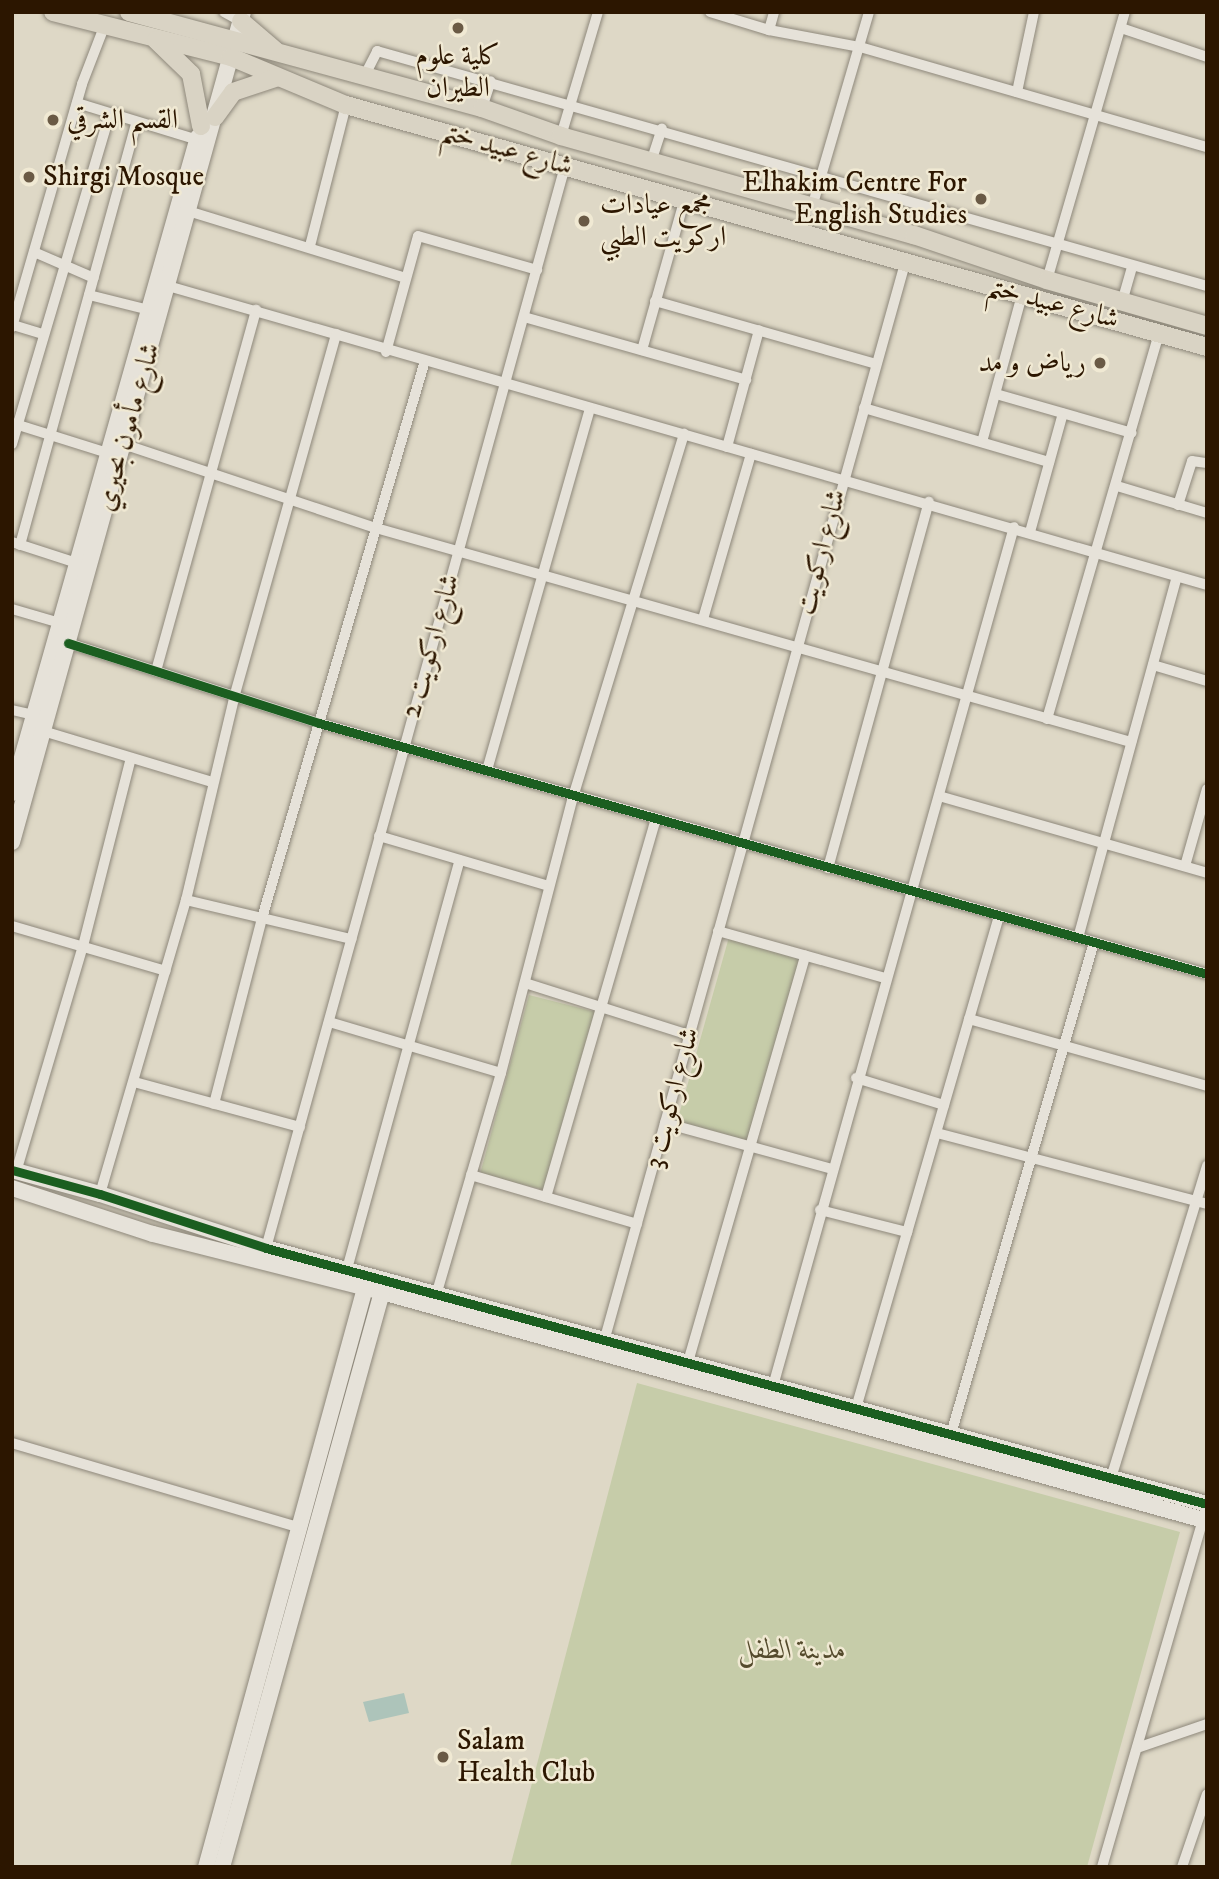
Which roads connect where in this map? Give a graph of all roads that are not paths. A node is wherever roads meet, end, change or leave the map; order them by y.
1 (53, 12) edge
2 (598, 12) edge
3 (710, 12) edge
4 (774, 12) edge
5 (869, 12) edge
6 (1034, 12) edge
7 (1125, 12) edge
8 (132, 13) edge
9 (236, 15) edge
10 (104, 27) junction
11 (1121, 28) junction
12 (769, 30) junction
13 (156, 40) junction
14 (860, 47) junction
15 (229, 48) junction
16 (284, 55) junction
17 (1207, 57) edge
18 (365, 75) junction
19 (278, 77) junction
20 (491, 81) junction
21 (1017, 92) junction
22 (77, 103) junction
23 (572, 103) junction
24 (346, 105) junction
25 (482, 108) junction
26 (110, 114) junction
27 (1095, 116) junction
28 (136, 123) junction
29 (662, 129) junction
30 (205, 131) junction
31 (561, 136) junction
32 (1207, 146) edge
33 (652, 159) junction
34 (565, 166) junction
35 (824, 176) junction
36 (685, 198) junction
37 (812, 206) junction
38 (188, 211) junction
39 (1057, 245) junction
40 (310, 246) junction
41 (34, 252) junction
42 (64, 261) junction
43 (905, 262) junction
44 (1132, 266) junction
45 (537, 270) junction
46 (94, 278) junction
47 (406, 278) junction
48 (1047, 280) junction
49 (167, 286) junction
50 (1207, 286) edge
51 (89, 295) junction
52 (1022, 295) junction
53 (655, 300) junction
54 (1122, 302) junction
55 (149, 310) junction
56 (256, 310) junction
57 (524, 317) junction
58 (12, 326) edge
59 (1207, 326) edge
60 (759, 330) junction
61 (1159, 332) junction
62 (43, 334) junction
63 (336, 334) junction
64 (1207, 347) edge
65 (642, 350) junction
66 (386, 352) junction
67 (424, 363) junction
68 (876, 365) junction
69 (746, 380) junction
70 (504, 384) junction
71 (996, 394) junction
72 (590, 408) junction
73 (864, 408) junction
74 (1063, 413) junction
75 (15, 424) edge
76 (1132, 433) junction
77 (684, 434) junction
78 (51, 435) junction
79 (982, 442) junction
80 (12, 444) edge
81 (123, 444) junction
82 (727, 447) junction
83 (108, 453) junction
84 (751, 454) junction
85 (1049, 462) junction
86 (1207, 463) edge
87 (213, 471) junction
88 (842, 480) junction
89 (1116, 486) junction
90 (289, 500) junction
91 (929, 502) junction
92 (1178, 505) junction
93 (1207, 513) edge
94 (1014, 527) junction
95 (376, 528) junction
96 (1030, 533) junction
97 (16, 543) edge
98 (458, 551) junction
99 (1096, 553) junction
100 (77, 563) junction
101 (545, 575) junction
102 (1177, 577) junction
103 (1207, 585) edge
104 (631, 600) junction
105 (12, 609) edge
106 (703, 619) junction
107 (60, 623) junction
108 (68, 643) junction
109 (795, 647) junction
110 (1153, 665) junction
111 (156, 671) junction
112 (885, 672) junction
113 (1207, 681) edge
114 (235, 694) junction
115 (968, 695) junction
116 (12, 710) edge
117 (34, 715) junction
118 (1047, 719) junction
119 (318, 723) junction
120 (43, 731) junction
121 (1131, 742) junction
122 (403, 747) junction
123 (131, 758) junction
124 (487, 770) junction
125 (212, 782) junction
126 (1207, 789) edge
127 (12, 793) edge
128 (939, 796) junction
129 (573, 797) junction
130 (656, 819) junction
131 (379, 836) junction
132 (12, 842) edge
133 (742, 843) junction
134 (1104, 844) junction
135 (460, 860) junction
136 (1185, 866) junction
137 (828, 868) junction
138 (1207, 873) edge
139 (550, 886) junction
140 (911, 891) junction
141 (186, 900) junction
142 (999, 916) junction
143 (261, 918) junction
144 (12, 926) edge
145 (718, 932) junction
146 (1078, 938) junction
147 (351, 939) junction
148 (1094, 942) junction
149 (83, 946) junction
150 (805, 956) junction
151 (166, 971) junction
152 (1207, 974) edge
153 (885, 978) junction
154 (525, 984) junction
155 (603, 1007) junction
156 (969, 1019) junction
157 (329, 1022) junction
158 (689, 1035) junction
159 (411, 1047) junction
160 (1063, 1047) junction
161 (501, 1073) junction
162 (856, 1078) junction
163 (134, 1082) junction
164 (1207, 1086) edge
165 (214, 1104) junction
166 (944, 1105) junction
167 (665, 1123) junction
168 (300, 1127) junction
169 (937, 1133) junction
170 (751, 1147) junction
171 (1031, 1156) junction
172 (1207, 1165) edge
173 (832, 1169) junction
174 (471, 1175) junction
175 (13, 1177) edge
176 (100, 1194) junction
177 (546, 1197) junction
178 (1195, 1200) junction
179 (1207, 1203) edge
180 (820, 1210) junction
181 (638, 1224) junction
182 (907, 1232) junction
183 (266, 1248) junction
184 (347, 1269) junction
185 (365, 1289) junction
186 (382, 1292) junction
187 (437, 1292) junction
188 (603, 1345) junction
189 (688, 1362) junction
190 (773, 1386) junction
191 (856, 1408) junction
192 (951, 1434) junction
193 (12, 1443) edge
194 (1111, 1478) junction
195 (1206, 1513) edge
196 (301, 1528) junction
197 (1207, 1724) edge
198 (1137, 1748) junction
199 (1207, 1794) edge
200 (1103, 1866) edge
201 (206, 1867) edge
202 (222, 1867) edge
203 (1182, 1867) edge

1 - 10 main road, شارع عبيد ختم
2 - 23 street
3 - 12 street
4 - 12 street
5 - 14 street
6 - 21 street
7 - 11 street
8 - 15 main road, شارع عبيد ختم
9 - 15 street, شارع مأمون بحيري
9 - 16 main road
10 - 13 main road, شارع عبيد ختم
10 - 22 street
11 - 17 street
11 - 27 street
12 - 14 street
13 - 15 main road, شارع عبيد ختم
13 - 30 main road
14 - 21 street
14 - 35 street
15 - 16 main road, شارع عبيد ختم
15 - 19 main road, شارع عبيد ختم
15 - 30 street, شارع مأمون بحيري
16 - 18 main road, شارع عبيد ختم
18 - 20 street
18 - 25 main road, شارع عبيد ختم
19 - 24 main road, شارع عبيد ختم
19 - 30 main road
20 - 23 street
20 - 25 street
21 - 27 street
22 - 26 street
22 - 41 street
23 - 29 street
23 - 31 street
24 - 34 main road, شارع عبيد ختم
24 - 40 street
25 - 31 main road, شارع عبيد ختم
26 - 28 street
26 - 42 street
27 - 32 street
27 - 39 street
28 - 30 street
28 - 46 street
29 - 33 street
29 - 35 street
30 - 38 street, شارع مأمون بحيري
30 - 55 street, شارع مأمون بحيري
31 - 33 main road, شارع عبيد ختم
33 - 37 main road, شارع عبيد ختم
34 - 36 main road, شارع عبيد ختم
34 - 45 street, شارع اركويت 2
35 - 37 street
35 - 39 street
36 - 43 main road, شارع عبيد ختم
36 - 53 street
37 - 48 main road, شارع عبيد ختم
38 - 40 street
38 - 49 street, شارع مأمون بحيري
39 - 44 street
39 - 48 street
40 - 47 street
41 - 42 street
41 - 58 street
42 - 46 street
42 - 62 street
43 - 52 main road, شارع عبيد ختم
43 - 68 street, شارع اركويت
44 - 50 street
44 - 54 street
45 - 47 street
45 - 57 street, شارع اركويت 2
46 - 51 street
47 - 66 street
48 - 54 main road, شارع عبيد ختم
49 - 56 street
49 - 81 street, شارع مأمون بحيري
51 - 55 street
51 - 78 street
52 - 61 main road, شارع عبيد ختم
52 - 71 street
53 - 60 street
53 - 65 street
54 - 59 main road, شارع عبيد ختم
55 - 83 street, شارع مأمون بحيري
56 - 63 street
56 - 87 street
57 - 65 street
57 - 70 street, شارع اركويت 2
58 - 62 street
60 - 68 street
60 - 69 street
61 - 64 main road, شارع عبيد ختم
61 - 76 street
62 - 75 street
63 - 66 street
63 - 90 street
65 - 69 street
66 - 67 street
67 - 70 street
67 - 95 street
68 - 73 street, شارع اركويت
69 - 82 street
70 - 72 street
70 - 98 street, شارع اركويت 2
71 - 74 street
71 - 79 street
72 - 77 street
72 - 101 street
73 - 79 street
73 - 88 street, شارع اركويت
74 - 76 street
74 - 85 street
75 - 78 street
75 - 80 street
76 - 89 street
77 - 82 street
77 - 104 street
78 - 83 street
78 - 97 street
79 - 85 street
81 - 87 street
81 - 108 street, شارع مأمون بحيري
82 - 84 street
83 - 100 street, شارع مأمون بحيري
84 - 88 street
84 - 106 street
85 - 96 street
86 - 92 street
87 - 90 street
87 - 111 street
88 - 91 street
88 - 109 street, شارع اركويت
89 - 92 street
89 - 99 street
90 - 95 street
90 - 114 street
91 - 94 street
91 - 112 street
92 - 93 street
94 - 96 street
94 - 115 street
95 - 98 street
95 - 119 street
96 - 99 street
97 - 100 street
98 - 101 street
98 - 122 street, شارع اركويت 2
99 - 102 street
99 - 118 street
100 - 107 street, شارع مأمون بحيري
101 - 104 street
101 - 124 street
102 - 103 street
102 - 110 street
104 - 106 street
104 - 129 street
105 - 107 street
106 - 109 street
107 - 117 street, شارع مأمون بحيري
108 - 111 street
108 - 120 street, شارع مأمون بحيري
109 - 112 street
109 - 133 street, شارع اركويت
110 - 113 street
110 - 121 street
111 - 114 street
112 - 115 street
112 - 137 street
114 - 119 street
114 - 125 street
115 - 118 street
115 - 128 street
116 - 117 street
117 - 127 street, شارع مأمون بحيري
118 - 121 street
119 - 122 street
119 - 143 street
120 - 123 street
120 - 132 street, شارع مأمون بحيري
121 - 134 street
122 - 124 street
122 - 131 street, شارع اركويت 2
123 - 125 street
123 - 149 street
124 - 129 street
125 - 141 street
126 - 136 street
128 - 134 street
128 - 140 street
129 - 130 street
129 - 139 street
130 - 133 street
130 - 155 street
131 - 135 street
131 - 147 street, شارع اركويت 2
133 - 137 street
133 - 145 street, شارع اركويت 3
134 - 136 street
134 - 146 street
135 - 139 street
135 - 159 street
136 - 138 street
137 - 140 street
139 - 154 street
140 - 142 street
140 - 153 street
141 - 143 street
141 - 151 street
142 - 146 street
142 - 156 street
143 - 147 street
143 - 165 street
144 - 149 street
145 - 150 street
145 - 158 street, شارع اركويت 3
146 - 148 street
147 - 157 street, شارع اركويت 2
148 - 152 street
148 - 160 street
149 - 151 street
149 - 175 street
150 - 153 street
150 - 170 street
151 - 163 street
153 - 162 street
154 - 155 street
154 - 161 street
155 - 158 street
155 - 177 street
156 - 160 street
156 - 166 street
157 - 159 street
157 - 168 street, شارع اركويت 2
158 - 167 street, شارع اركويت 3
159 - 161 street
159 - 184 street
160 - 164 street
160 - 171 street
161 - 174 street
162 - 166 street
162 - 173 street
163 - 165 street
163 - 176 street
165 - 168 street
166 - 169 street
167 - 170 street
167 - 181 street, شارع اركويت 3
168 - 183 street, شارع اركويت 2
169 - 171 street
169 - 182 street
170 - 173 street
170 - 189 street
171 - 178 street
171 - 192 street
172 - 178 street
173 - 180 street
174 - 177 street
174 - 187 street
175 - 176 street
175 - 185 street
176 - 183 street
177 - 181 street
178 - 179 street
178 - 194 street
180 - 182 street
180 - 190 street
181 - 188 street, شارع اركويت 3
182 - 191 street
183 - 184 street
184 - 187 street
185 - 186 street
185 - 196 street
186 - 188 street
186 - 202 street
187 - 188 street
188 - 189 street
188 - 195 street
189 - 190 street
190 - 191 street
191 - 192 street
192 - 194 street
193 - 196 street
194 - 195 street
195 - 198 street
196 - 201 street
197 - 198 street
198 - 200 street
199 - 203 street

